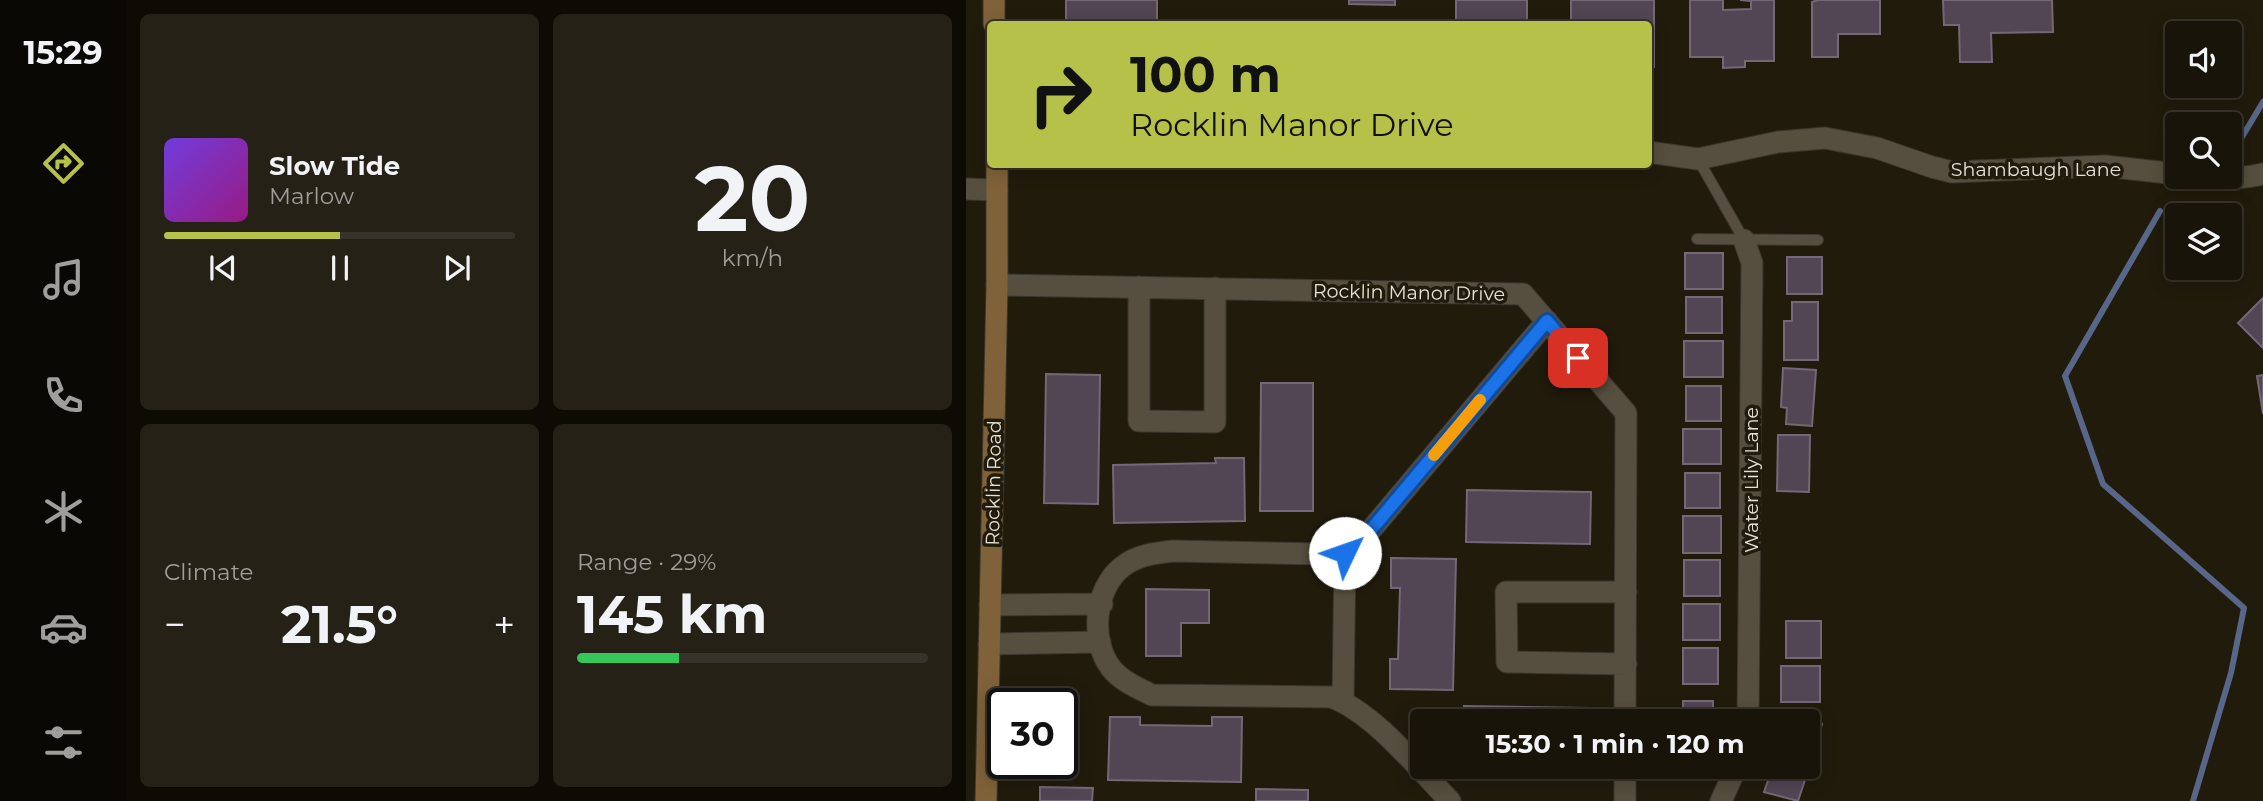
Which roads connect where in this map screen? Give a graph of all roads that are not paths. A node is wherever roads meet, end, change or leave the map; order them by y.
1 (994, 0) edge
2 (994, 21) edge
3 (1652, 153) edge
4 (1698, 159) junction
5 (997, 168) edge
6 (2165, 173) edge
7 (2263, 174) edge
8 (2242, 178) edge
9 (966, 189) edge
10 (997, 190) junction
11 (1698, 239) dead end
12 (1744, 240) junction
13 (1818, 240) dead end
14 (997, 285) junction
15 (1139, 287) junction
16 (1215, 288) junction
17 (1547, 321) junction
18 (1345, 553) junction
19 (1626, 592) junction
20 (1102, 604) junction
21 (990, 605) junction
22 (1100, 642) junction
23 (989, 644) junction
24 (1626, 664) junction
25 (1343, 701) junction
26 (1625, 709) edge
27 (1748, 709) edge
28 (1625, 779) edge
29 (1731, 779) edge
30 (986, 801) edge
31 (1450, 801) edge
32 (1625, 801) edge
33 (1721, 801) edge

1 - 2 street
3 - 4 street, Shambaugh Lane
4 - 6 street, Shambaugh Lane
4 - 12 lane
5 - 10 street, Rocklin Road
7 - 8 street
9 - 10 street
10 - 14 street, Rocklin Road
11 - 12 lane
12 - 13 lane
12 - 27 street, Water Lily Lane
14 - 15 street, Rocklin Manor Drive
14 - 21 street, Rocklin Road
15 - 16 street, Rocklin Manor Drive
15 - 16 street
16 - 17 street, Rocklin Manor Drive
17 - 18 street
17 - 19 street, Rocklin Manor Drive
18 - 20 street
18 - 25 street
19 - 24 street, Rocklin Manor Drive
19 - 24 street
20 - 21 street
20 - 22 street
21 - 23 street, Rocklin Road
22 - 23 street
22 - 25 street
23 - 30 street, Rocklin Road
24 - 26 street, Rocklin Manor Drive
25 - 31 street
28 - 32 street
29 - 33 street

